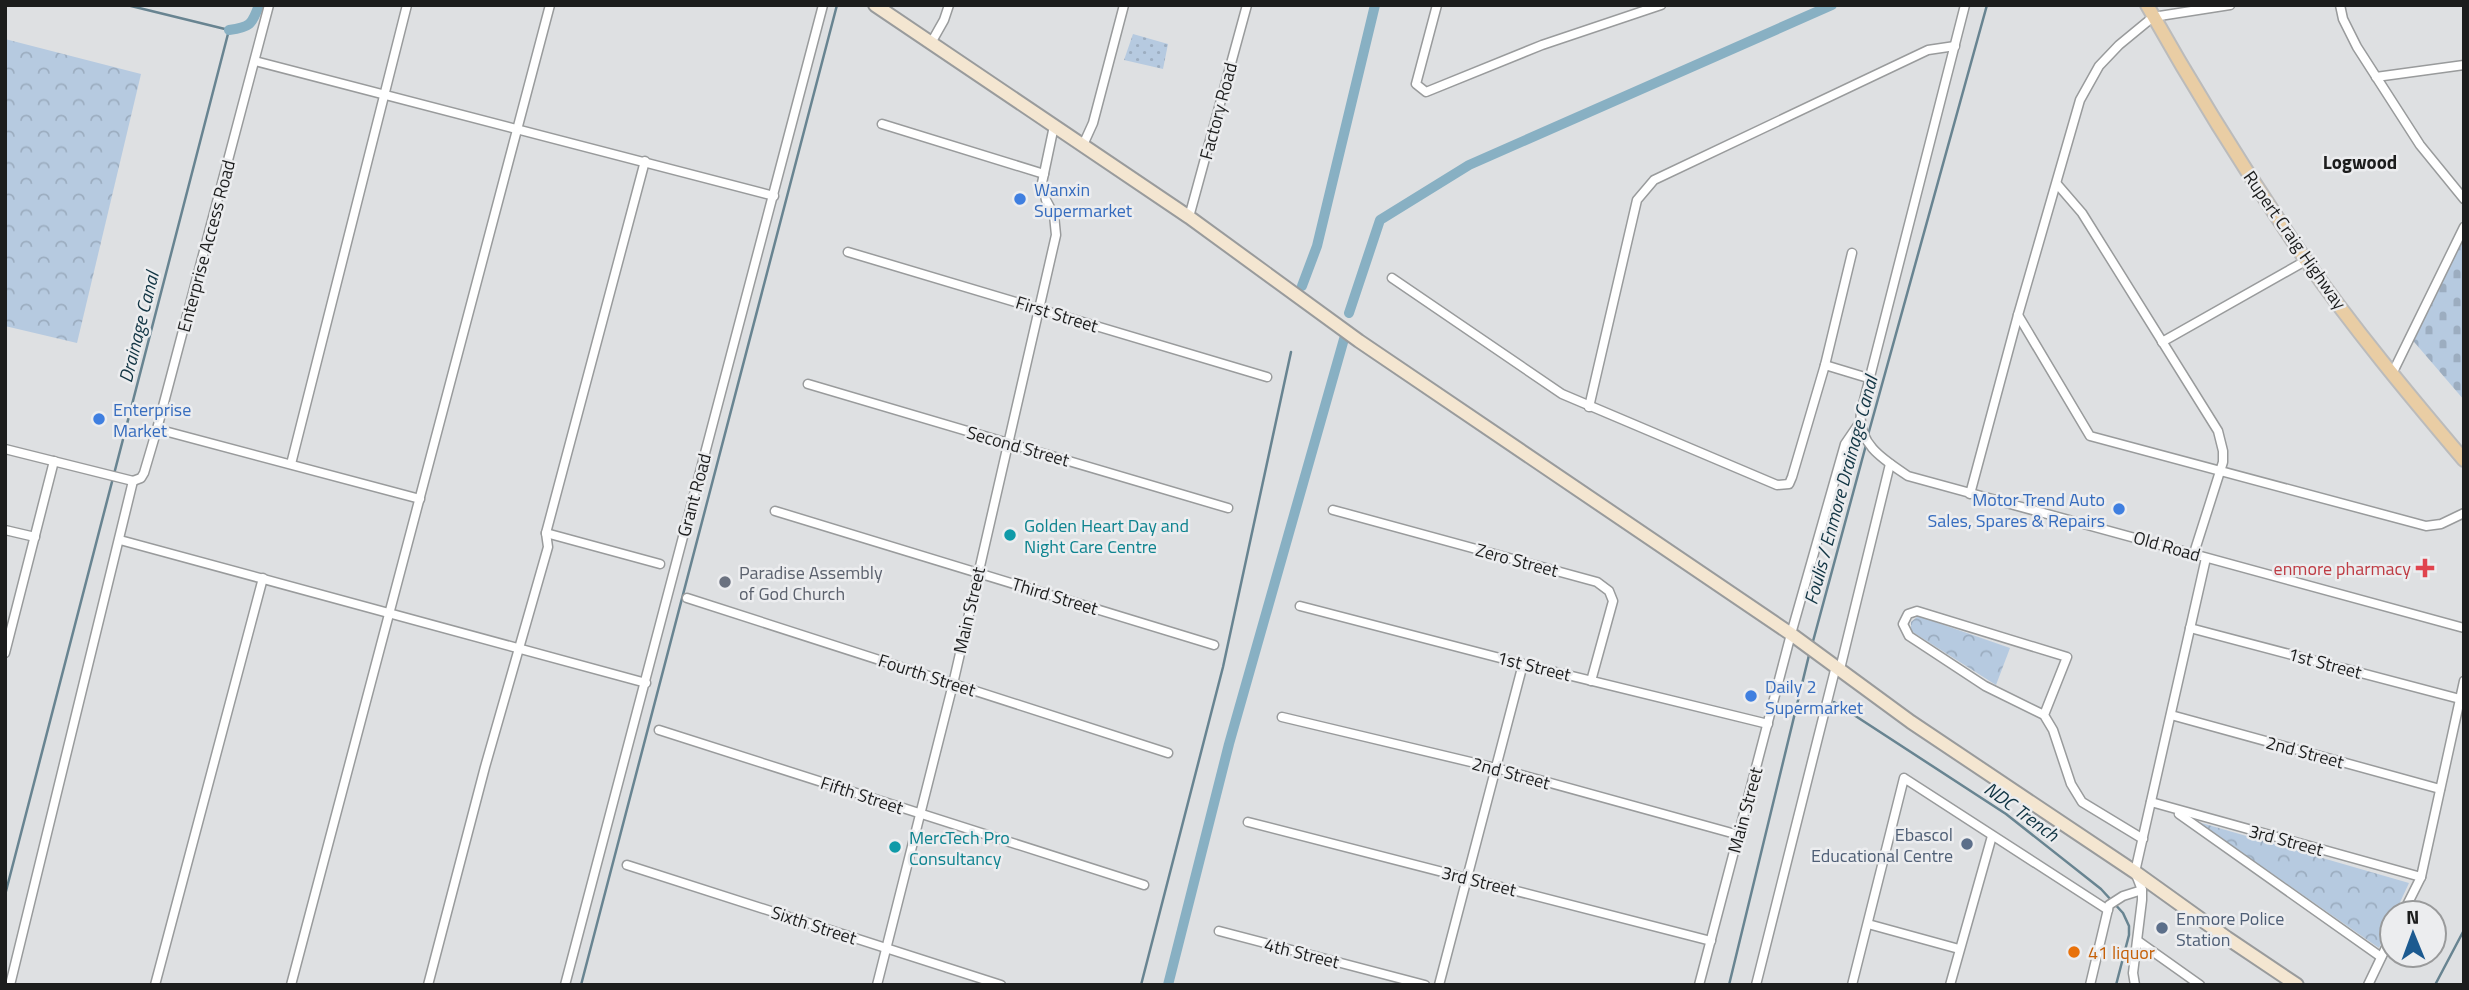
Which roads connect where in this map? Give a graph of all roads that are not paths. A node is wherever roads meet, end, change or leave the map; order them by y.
1 (269, 5) edge
2 (407, 5) edge
3 (550, 5) edge
4 (823, 5) edge
5 (876, 5) edge
6 (949, 5) edge
7 (1124, 5) edge
8 (1247, 5) edge
9 (1437, 5) edge
10 (1661, 5) edge
11 (1965, 5) edge
12 (2230, 5) edge
13 (2340, 5) edge
14 (2150, 11) edge
15 (934, 40) junction
16 (1955, 46) junction
17 (255, 61) junction
18 (2464, 65) edge
19 (2376, 77) junction
20 (385, 95) junction
21 (881, 124) dead end
22 (1055, 126) junction
23 (518, 131) junction
24 (1082, 140) junction
25 (645, 161) junction
26 (1044, 174) junction
27 (2057, 184) junction
28 (774, 196) junction
29 (2464, 199) edge
30 (1189, 217) junction
31 (2464, 227) edge
32 (848, 252) dead end
33 (1852, 253) dead end
34 (2307, 260) junction
35 (1392, 278) dead end
36 (1039, 309) junction
37 (2018, 315) junction
38 (2162, 342) junction
39 (1825, 365) junction
40 (2392, 374) junction
41 (1267, 377) dead end
42 (1868, 378) junction
43 (808, 384) dead end
44 (1588, 407) junction
45 (1860, 425) junction
46 (157, 429) junction
47 (1008, 443) junction
48 (5, 449) edge
49 (2464, 460) edge
50 (54, 461) junction
51 (291, 464) junction
52 (1890, 464) junction
53 (2221, 471) junction
54 (133, 481) junction
55 (1970, 494) junction
56 (420, 499) junction
57 (1228, 508) dead end
58 (775, 510) dead end
59 (1333, 510) dead end
60 (2464, 513) edge
61 (5, 530) edge
62 (546, 533) junction
63 (35, 537) junction
64 (120, 540) junction
65 (2194, 553) junction
66 (2206, 558) junction
67 (660, 564) dead end
68 (978, 572) junction
69 (263, 578) junction
70 (687, 598) dead end
71 (1300, 606) dead end
72 (5, 610) edge
73 (16, 612) junction
74 (388, 614) junction
75 (2190, 628) junction
76 (2464, 628) edge
77 (1791, 634) junction
78 (1214, 645) dead end
79 (519, 650) junction
80 (5, 653) edge
81 (1523, 664) junction
82 (1838, 667) junction
83 (1591, 681) junction
84 (2464, 681) edge
85 (646, 683) junction
86 (953, 684) junction
87 (2460, 699) junction
88 (2044, 715) junction
89 (2171, 715) junction
90 (1282, 717) dead end
91 (1768, 724) junction
92 (659, 730) dead end
93 (1168, 753) dead end
94 (1496, 768) junction
95 (2440, 789) junction
96 (2151, 802) junction
97 (2173, 810) junction
98 (920, 813) junction
99 (1248, 822) dead end
100 (1739, 835) junction
101 (1992, 836) junction
102 (2143, 839) junction
103 (627, 865) dead end
104 (2136, 872) junction
105 (2421, 877) junction
106 (1467, 878) junction
107 (1144, 885) dead end
108 (2142, 890) junction
109 (2410, 899) edge
110 (2108, 907) junction
111 (1868, 924) junction
112 (1219, 932) dead end
113 (1711, 941) junction
114 (2138, 941) junction
115 (886, 948) junction
116 (1959, 949) junction
117 (2378, 954) edge
118 (2378, 965) edge
119 (10, 985) edge
120 (155, 985) edge
121 (291, 985) edge
122 (428, 985) edge
123 (565, 985) edge
124 (877, 985) edge
125 (1001, 985) edge
126 (1425, 985) edge
127 (1440, 985) edge
128 (1699, 985) edge
129 (1756, 985) edge
130 (1852, 985) edge
131 (1950, 985) edge
132 (2090, 985) edge
133 (2135, 985) edge
134 (2200, 985) edge
135 (2297, 985) edge
136 (2368, 985) edge

1 - 17 street, Enterprise Access Road
2 - 20 street
3 - 23 street
4 - 28 street, Grant Road
5 - 15 main road
6 - 15 street
7 - 24 street
8 - 30 street, Factory Road
9 - 10 street
11 - 16 street, Main Street
12 - 14 street
13 - 19 street
14 - 27 street
14 - 34 main road, Rupert Craig Highway
15 - 22 main road
16 - 42 street, Main Street
16 - 44 street
17 - 20 street
17 - 46 street, Enterprise Access Road
18 - 19 street
19 - 29 street
20 - 23 street
20 - 51 street
21 - 26 street
22 - 24 main road
22 - 26 street
23 - 25 street
23 - 56 street
24 - 30 main road
25 - 28 street
25 - 62 street
26 - 36 street, Main Street
27 - 37 street
27 - 38 street
28 - 85 street, Grant Road
30 - 77 main road
31 - 40 street
32 - 36 street, First Street
33 - 39 street
34 - 38 street
34 - 40 main road, Rupert Craig Highway
35 - 44 street
36 - 41 street, First Street
36 - 47 street, Main Street
37 - 53 street
37 - 55 street
38 - 53 street
39 - 42 street
39 - 44 street
40 - 49 main road, Rupert Craig Highway
42 - 45 street, Main Street
43 - 47 street, Second Street
45 - 52 street, Old Road
45 - 77 street, Main Street
46 - 51 street
46 - 54 street, Enterprise Access Road
47 - 57 street, Second Street
47 - 68 street, Main Street
48 - 50 street
50 - 54 street
50 - 63 street
51 - 56 street
52 - 55 street, Old Road
52 - 82 street
53 - 60 street
53 - 65 street
54 - 64 street, Enterprise Access Road
55 - 65 street, Old Road
56 - 74 street
58 - 68 street, Third Street
59 - 83 street, Zero Street
61 - 63 street
62 - 67 street
62 - 79 street
63 - 73 street
64 - 69 street
64 - 119 street, Enterprise Access Road
65 - 66 street, Old Road
66 - 75 street
66 - 76 street, Old Road
68 - 78 street, Third Street
68 - 86 street, Main Street
69 - 74 street
69 - 120 street
70 - 86 street, Fourth Street
71 - 81 street, 1st Street
72 - 73 street
73 - 80 street
74 - 79 street
74 - 121 street
75 - 87 street, 1st Street
75 - 89 street
77 - 82 main road
77 - 91 street, Main Street
79 - 85 street
79 - 122 street
81 - 83 street, 1st Street
81 - 94 street
82 - 104 main road
82 - 129 street
83 - 91 street, 1st Street
84 - 87 street
85 - 123 street, Grant Road
86 - 93 street, Fourth Street
86 - 98 street, Main Street
87 - 95 street
88 - 88 street
88 - 102 street
89 - 95 street, 2nd Street
89 - 96 street
90 - 94 street, 2nd Street
91 - 100 street, Main Street
92 - 98 street, Fifth Street
94 - 100 street, 2nd Street
94 - 106 street
95 - 105 street
96 - 97 street, 3rd Street
96 - 102 street
97 - 105 street, 3rd Street
97 - 117 street
98 - 107 street, Fifth Street
98 - 115 street, Main Street
99 - 106 street, 3rd Street
100 - 113 street, Main Street
101 - 110 street
101 - 111 street
101 - 116 street
102 - 104 street
103 - 115 street, Sixth Street
104 - 108 street
104 - 135 main road
105 - 109 street
106 - 113 street, 3rd Street
106 - 127 street
108 - 110 street
108 - 114 street
110 - 132 street
111 - 116 street
111 - 130 street
112 - 126 street, 4th Street
113 - 128 street, Main Street
114 - 133 street
114 - 134 street
115 - 124 street, Main Street
115 - 125 street, Sixth Street
116 - 131 street
118 - 136 street

